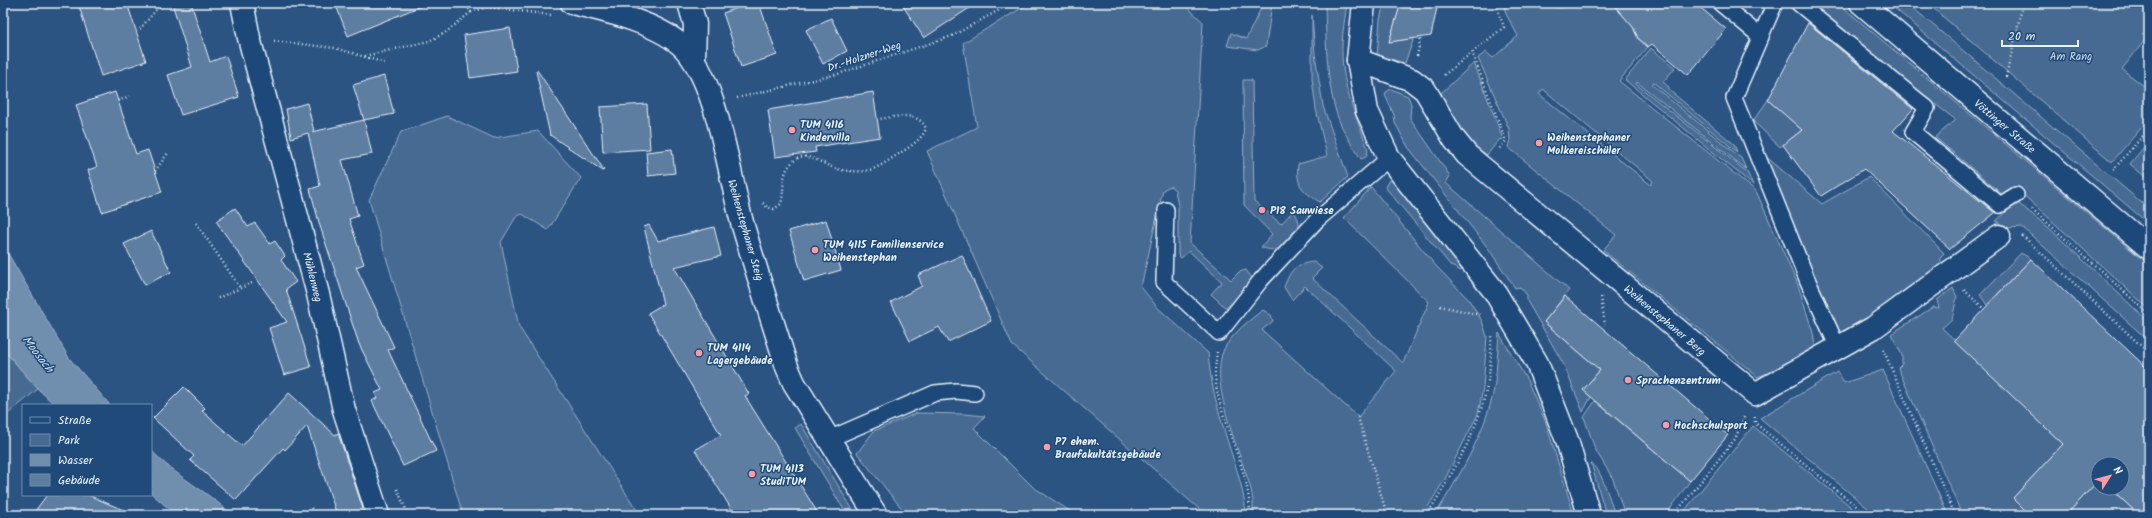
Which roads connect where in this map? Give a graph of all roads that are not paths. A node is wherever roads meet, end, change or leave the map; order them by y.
1 (227, 3) edge
2 (242, 3) edge
3 (572, 3) edge
4 (689, 3) edge
5 (1364, 3) edge
6 (1720, 3) edge
7 (1775, 3) edge
8 (1798, 3) edge
9 (1861, 3) edge
10 (250, 38) junction
11 (1760, 38) junction
12 (694, 59) junction
13 (1358, 60) junction
14 (1389, 158) junction
15 (2016, 195) road end
16 (1166, 210) dead end
17 (1999, 236) road end
18 (2149, 248) edge
19 (1838, 348) junction
20 (975, 393) dead end
21 (829, 439) junction
22 (378, 515) edge
23 (876, 515) edge
24 (1589, 515) edge

1 - 10 street, Mühlenweg
2 - 10 street, Mühlenweg
3 - 12 street, Weihenstephaner Steig
4 - 12 street
5 - 13 street
6 - 11 lane
7 - 11 lane
8 - 15 lane
9 - 18 street, Vöttinger Straße
10 - 22 street, Mühlenweg
11 - 19 lane
12 - 21 street, Weihenstephaner Steig
13 - 14 street
13 - 19 street, Weihenstephaner Berg
14 - 16 lane
14 - 24 street
17 - 19 street
20 - 21 lane
21 - 23 street, Weihenstephaner Steig

